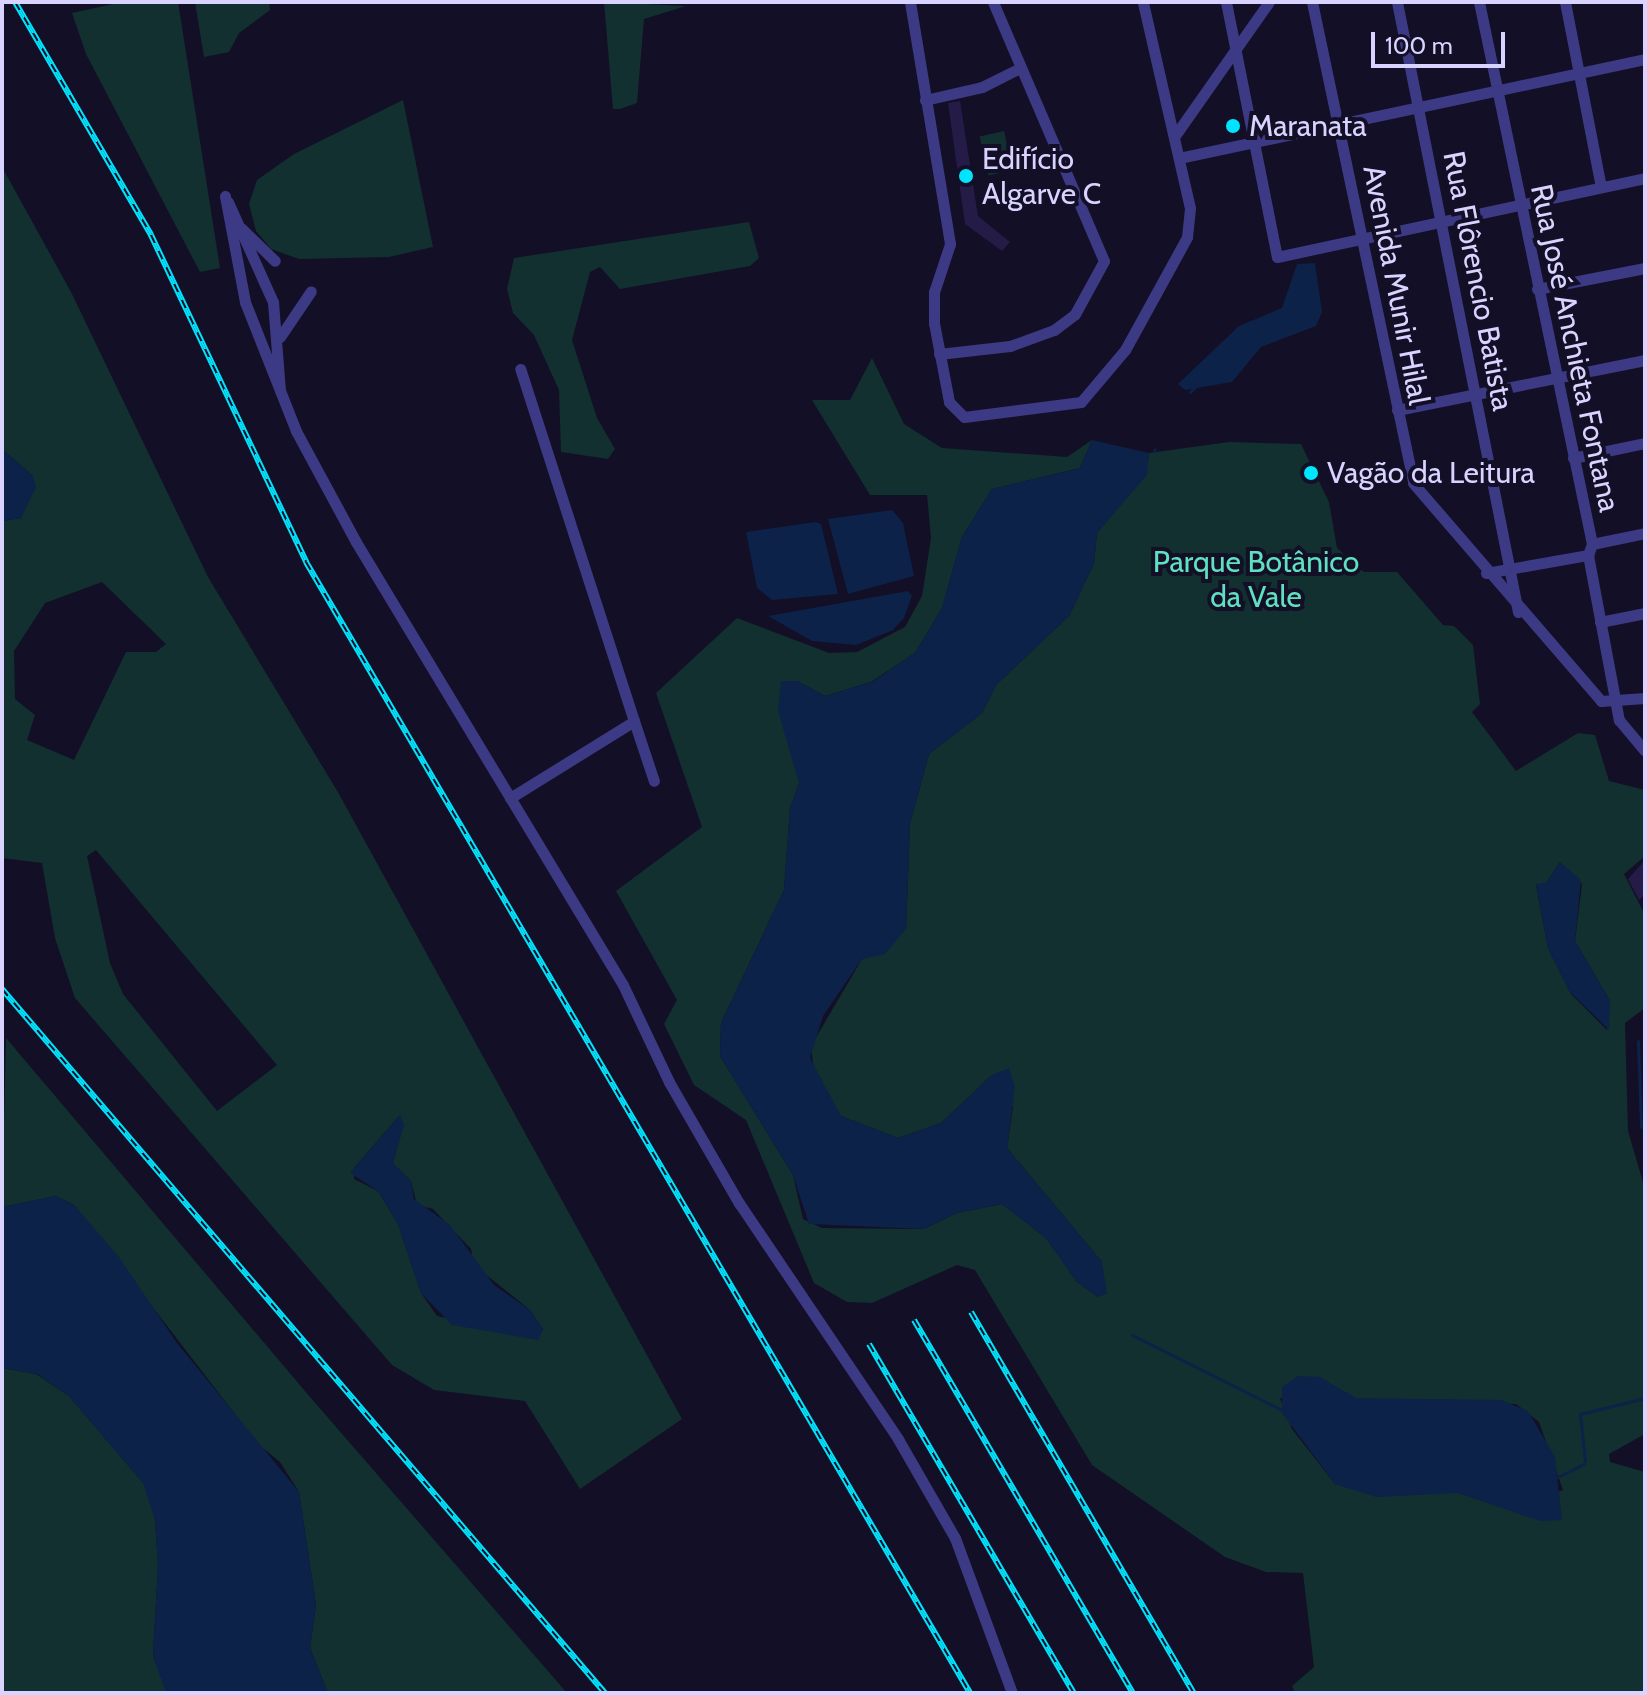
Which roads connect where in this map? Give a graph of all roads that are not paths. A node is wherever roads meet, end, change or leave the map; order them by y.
1 (910, 2) edge
2 (993, 2) edge
3 (1143, 2) edge
4 (1226, 2) edge
5 (1269, 2) edge
6 (1312, 2) edge
7 (1397, 2) edge
8 (1479, 2) edge
9 (1565, 2) edge
10 (1236, 49) junction
11 (1645, 59) edge
12 (1018, 69) junction
13 (1580, 73) junction
14 (1499, 89) junction
15 (925, 100) junction
16 (1418, 105) junction
17 (1340, 123) junction
18 (1174, 137) junction
19 (1256, 141) junction
20 (1179, 158) junction
21 (1645, 178) edge
22 (1601, 187) junction
23 (1520, 204) junction
24 (234, 215) junction
25 (1442, 220) junction
26 (1362, 238) junction
27 (275, 261) dead end
28 (1645, 268) edge
29 (1537, 289) junction
30 (311, 291) dead end
31 (279, 337) junction
32 (939, 354) junction
33 (1645, 360) edge
34 (520, 369) dead end
35 (1558, 378) junction
36 (1476, 394) junction
37 (280, 399) junction
38 (1397, 410) junction
39 (1645, 443) edge
40 (1573, 458) junction
41 (1645, 533) edge
42 (1590, 550) junction
43 (1512, 569) junction
44 (1486, 573) junction
45 (1518, 613) junction
46 (1645, 613) edge
47 (1600, 622) junction
48 (1645, 698) edge
49 (1616, 704) junction
50 (634, 721) junction
51 (1645, 751) edge
52 (654, 781) dead end
53 (510, 798) junction
54 (1012, 1693) edge

1 - 15 street
2 - 12 street
3 - 18 street
4 - 10 street
5 - 10 street
6 - 17 street, Avenida Munir Hilal
7 - 16 street, Rua Flôrencio Batista
8 - 14 street, Rua José Anchieta Fontana
9 - 13 street
10 - 18 street
10 - 19 street
11 - 13 street
12 - 15 street
12 - 32 street
13 - 14 street
13 - 22 street
14 - 16 street
14 - 23 street, Rua José Anchieta Fontana
15 - 32 street
16 - 17 street
16 - 25 street, Rua Flôrencio Batista
17 - 19 street
17 - 26 street, Avenida Munir Hilal
18 - 20 street
19 - 20 street
19 - 26 street
20 - 32 street
21 - 22 street
22 - 23 street
23 - 25 street
23 - 29 street, Rua José Anchieta Fontana
24 - 27 street
24 - 31 street
24 - 37 street
25 - 26 street
25 - 36 street, Rua Flôrencio Batista
26 - 38 street, Avenida Munir Hilal
28 - 29 street
29 - 35 street, Rua José Anchieta Fontana
30 - 31 street
31 - 37 street
33 - 35 street
34 - 50 street
35 - 36 street
35 - 40 street, Rua José Anchieta Fontana
36 - 38 street
36 - 43 street, Rua Flôrencio Batista
37 - 53 street
38 - 44 street, Avenida Munir Hilal
39 - 40 street
40 - 42 street, Rua José Anchieta Fontana
41 - 42 street
42 - 43 street
42 - 47 street, Rua José Anchieta Fontana
43 - 44 street
43 - 45 street, Rua Flôrencio Batista
44 - 45 street
45 - 49 street
46 - 47 street
47 - 49 street, Rua José Anchieta Fontana
48 - 49 street
49 - 51 street
50 - 52 street
50 - 53 street
53 - 54 street

